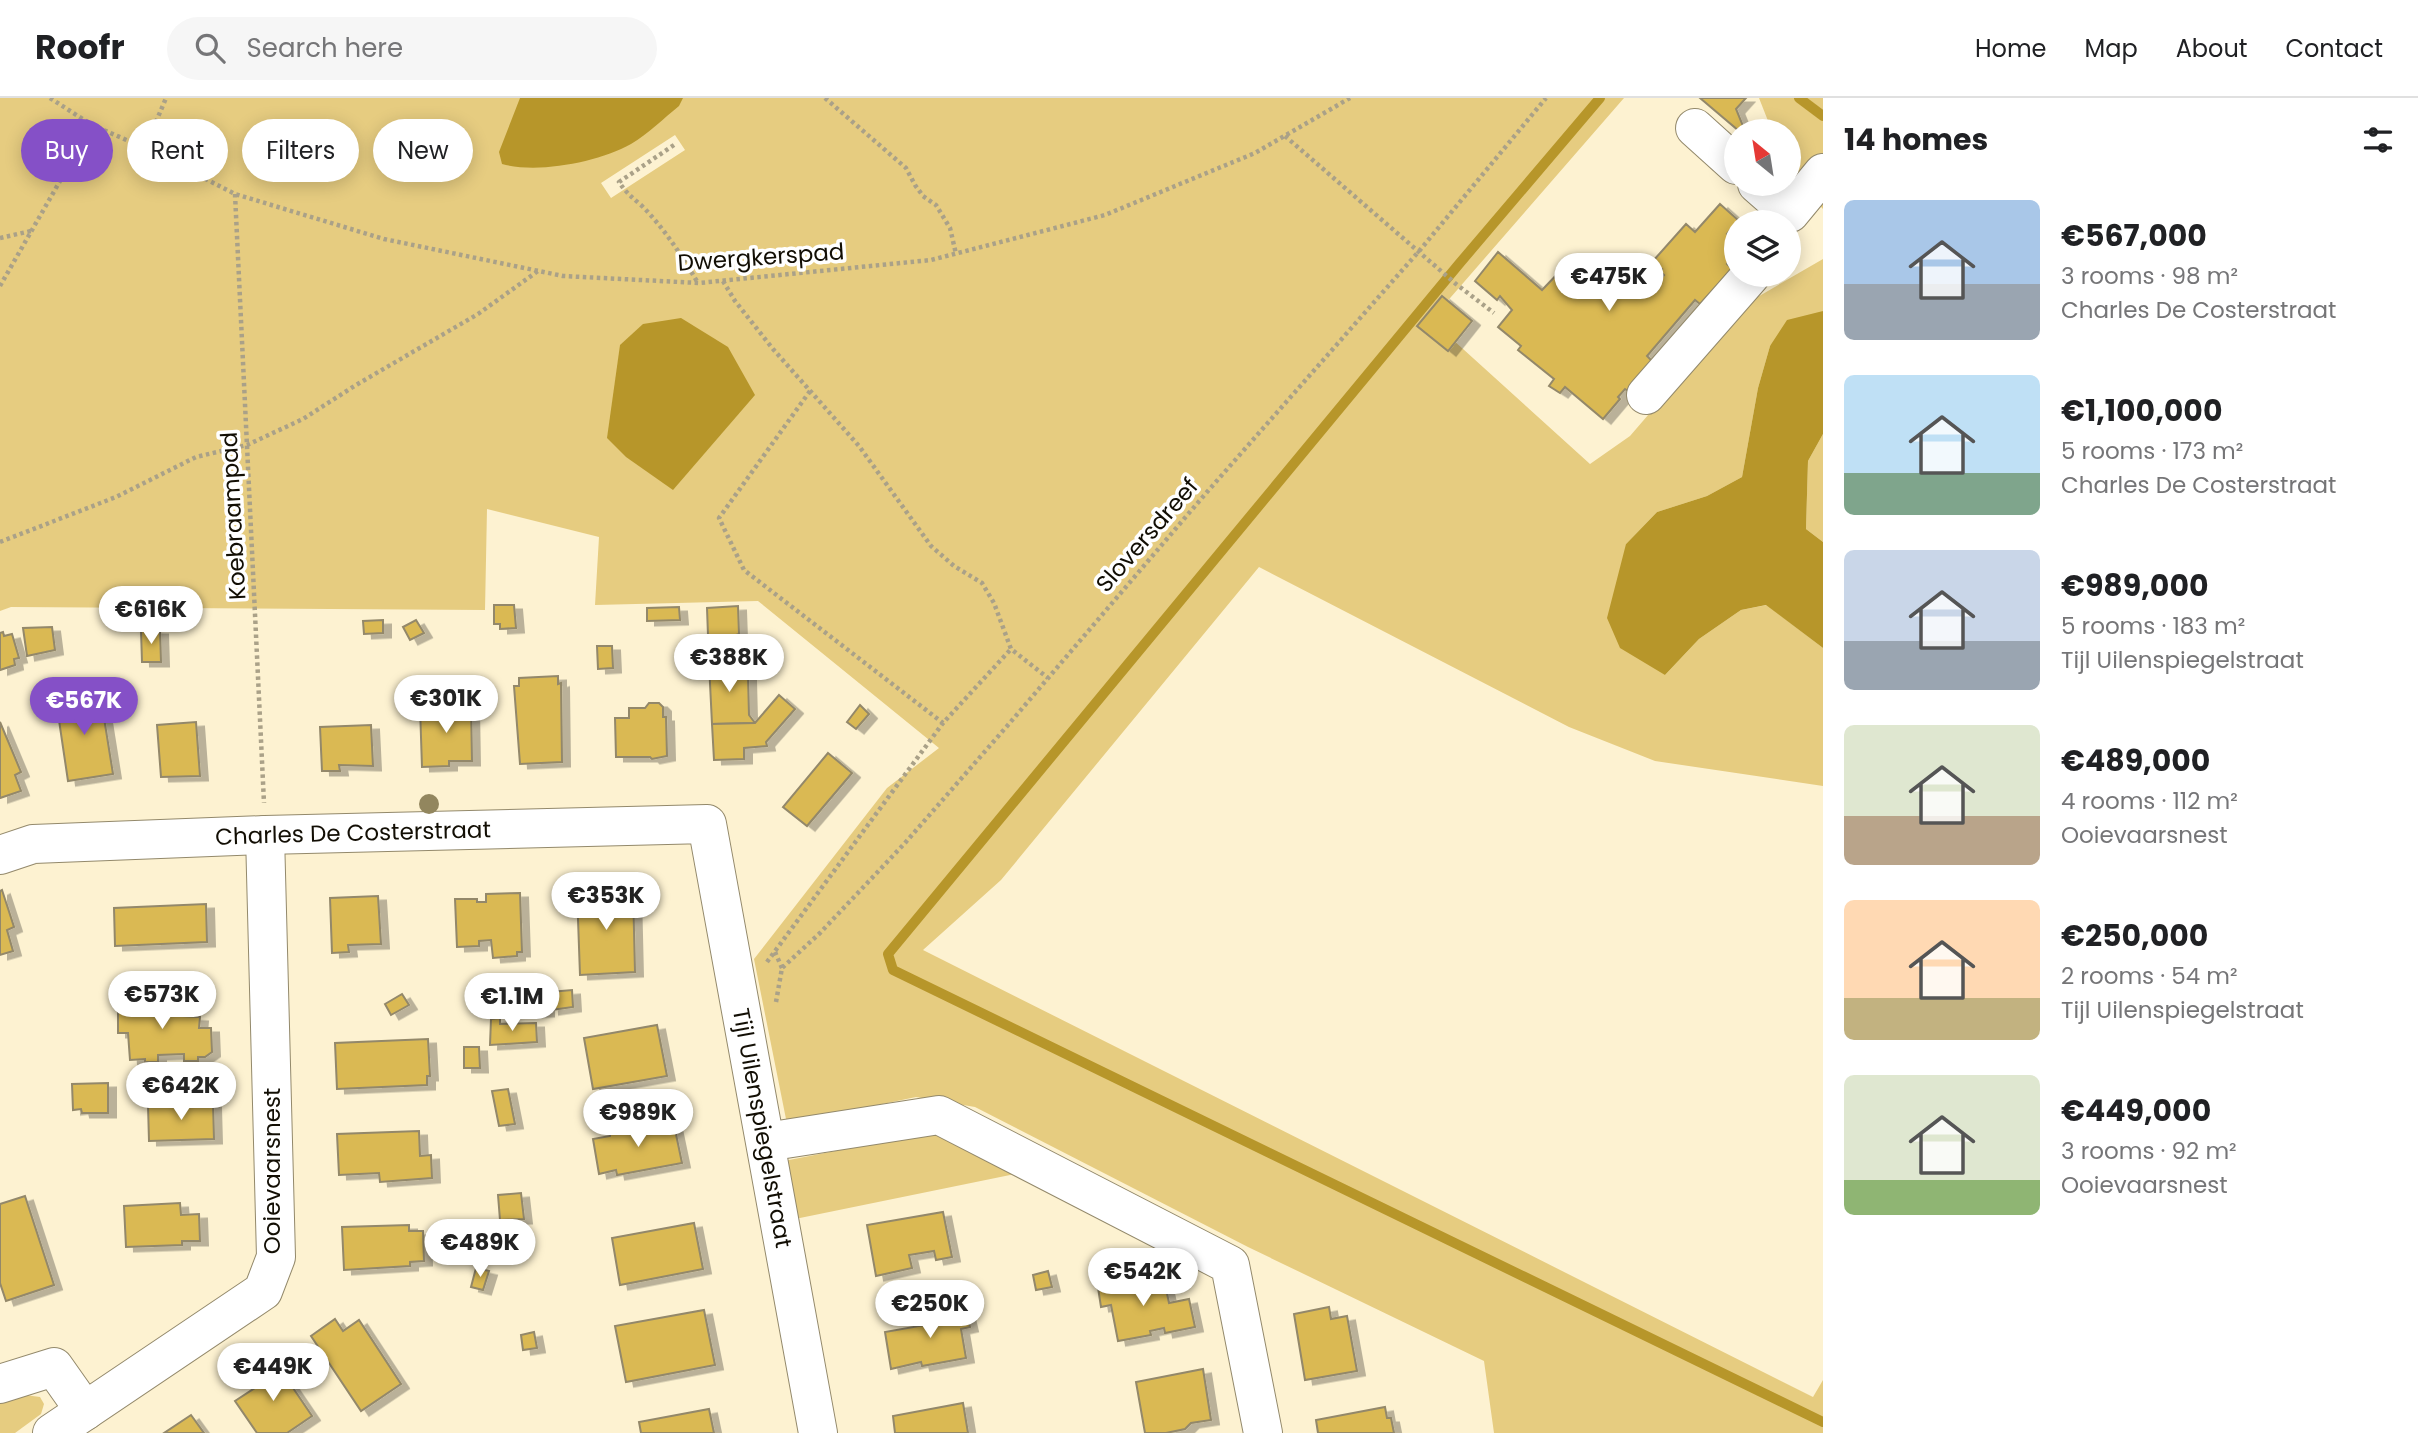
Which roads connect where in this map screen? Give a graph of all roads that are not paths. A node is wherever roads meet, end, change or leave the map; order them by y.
1 (1695, 128) dead end
2 (1724, 154) edge
3 (1823, 173) edge
4 (1767, 196) edge
5 (1779, 210) edge
6 (1793, 210) edge
7 (1740, 287) edge
8 (1646, 395) dead end
9 (707, 824) joint
10 (265, 835) junction
11 (0, 855) edge
12 (765, 1142) junction
13 (0, 1384) edge
14 (85, 1411) junction
15 (52, 1433) edge
16 (818, 1433) edge
17 (1263, 1433) edge

1 - 2 street
3 - 6 street
4 - 5 street
7 - 8 street
9 - 10 street, Charles De Costerstraat
9 - 12 street, Tijl Uilenspiegelstraat
10 - 11 street, Charles De Costerstraat
10 - 14 street, Ooievaarsnest
12 - 16 street, Tijl Uilenspiegelstraat
12 - 17 street
13 - 14 street
14 - 15 street, Ooievaarsnest

